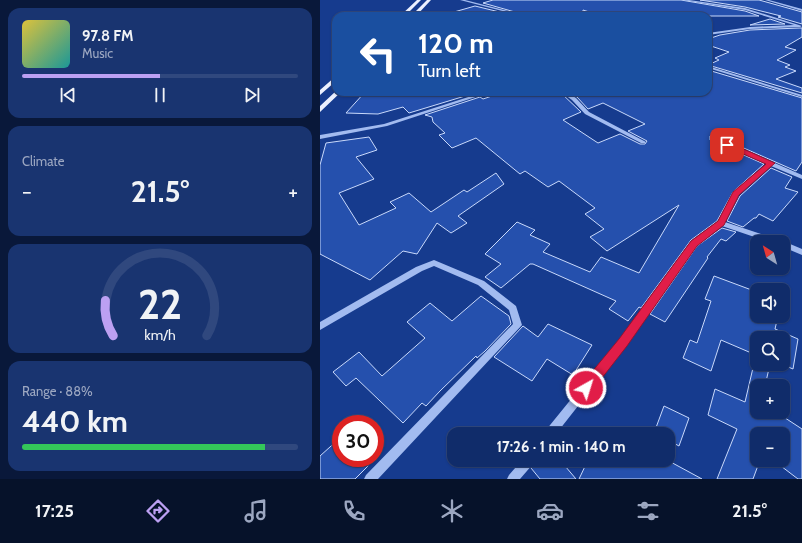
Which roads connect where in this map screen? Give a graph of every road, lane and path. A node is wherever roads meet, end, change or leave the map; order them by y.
1 (419, 0) edge
2 (430, 0) edge
3 (461, 0) edge
4 (683, 0) edge
5 (766, 0) edge
6 (802, 10) edge
7 (406, 12) edge
8 (418, 12) edge
9 (510, 12) edge
10 (801, 26) edge
11 (712, 33) edge
12 (712, 68) edge
13 (332, 82) edge
14 (320, 93) edge
15 (334, 96) edge
16 (477, 96) edge
17 (569, 96) edge
18 (802, 96) edge
19 (320, 110) edge
20 (320, 137) edge
21 (713, 138) dead end
22 (643, 142) dead end
23 (771, 163) junction
24 (802, 177) edge
25 (721, 223) junction
26 (756, 235) edge
27 (790, 247) edge
28 (802, 252) edge
29 (320, 326) edge
30 (556, 427) edge
31 (523, 467) edge
32 (370, 479) edge
33 (514, 479) edge

1 - 7 main road
2 - 8 main road
3 - 9 street
4 - 10 street
5 - 6 street
10 - 11 street
12 - 18 street
13 - 14 main road
15 - 19 main road
16 - 20 street
17 - 22 street
21 - 23 street
23 - 24 street
23 - 25 street
25 - 26 street
25 - 30 street
27 - 28 street
29 - 32 street
31 - 33 street

